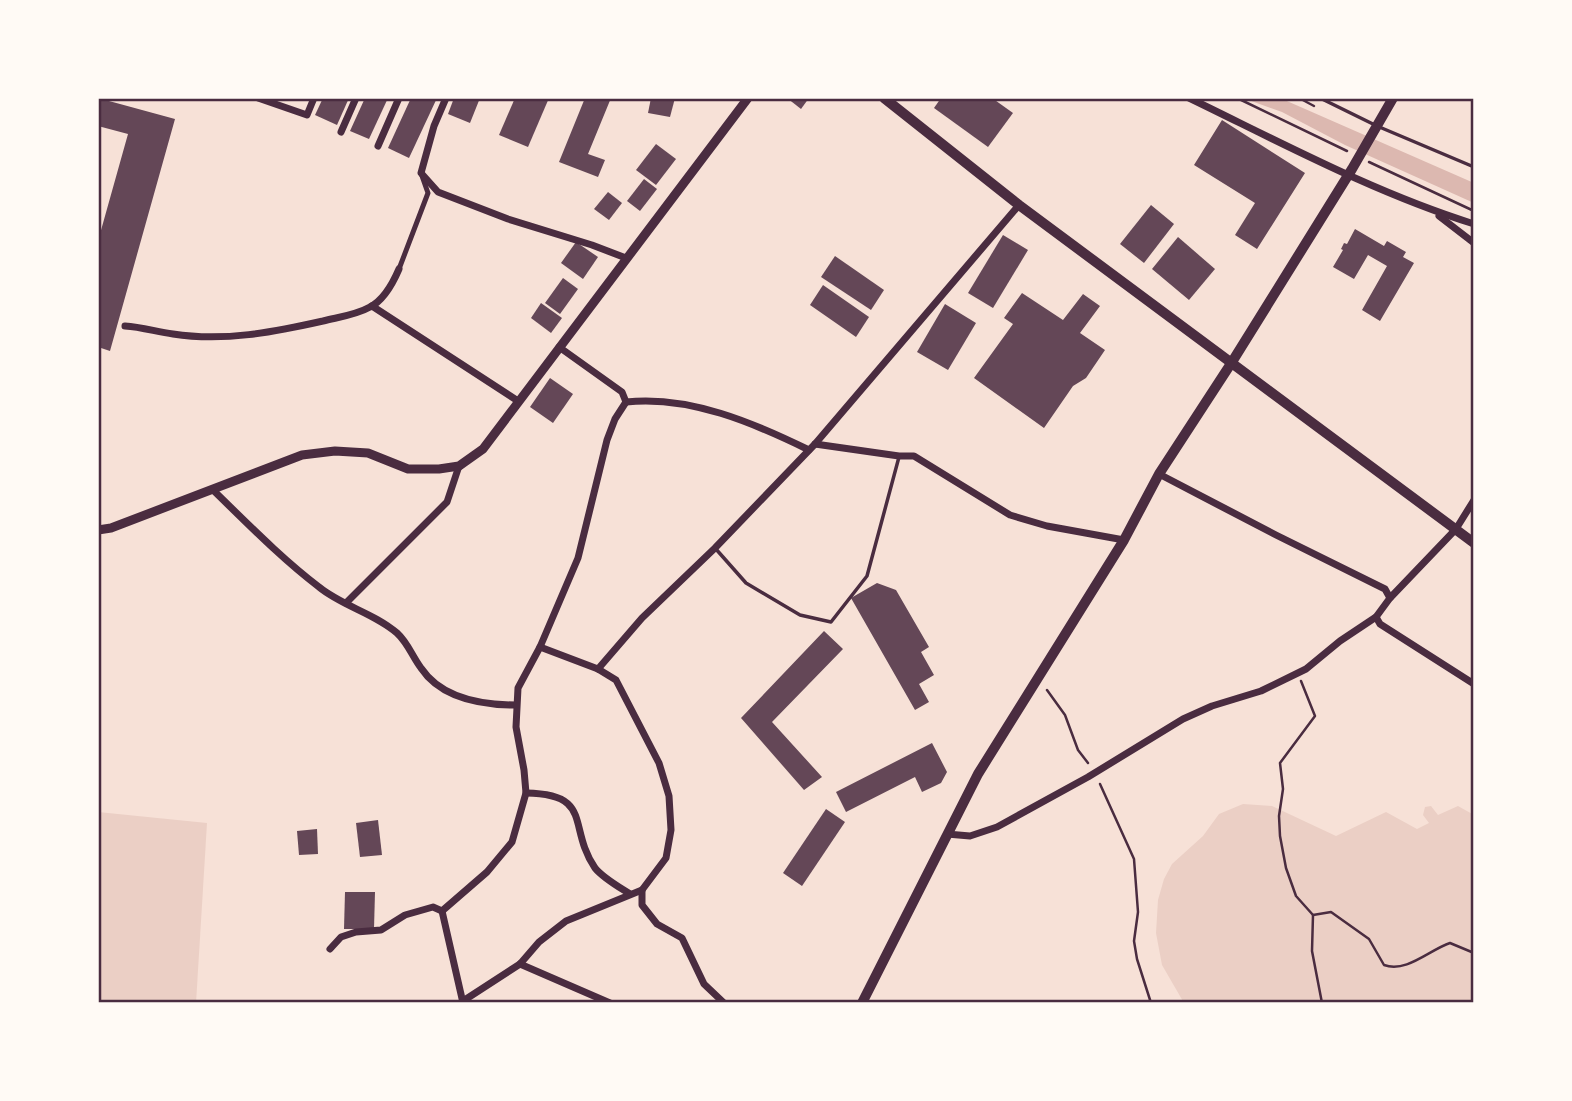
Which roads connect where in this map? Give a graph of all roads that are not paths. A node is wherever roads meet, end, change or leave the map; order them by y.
1 (258, 98) edge
2 (314, 98) edge
3 (356, 98) edge
4 (399, 98) edge
5 (446, 98) edge
6 (748, 98) edge
7 (884, 98) edge
8 (1189, 98) edge
9 (1320, 98) edge
10 (1392, 98) edge
11 (1375, 129) junction
12 (341, 132) dead end
13 (378, 146) dead end
14 (1474, 167) edge
15 (1350, 172) junction
16 (421, 173) junction
17 (1018, 205) junction
18 (1433, 212) junction
19 (1474, 225) edge
20 (1474, 243) edge
21 (626, 258) junction
22 (400, 269) joint
23 (372, 306) junction
24 (125, 326) dead end
25 (559, 347) junction
26 (1232, 362) junction
27 (518, 401) junction
28 (626, 402) junction
29 (812, 447) junction
30 (899, 456) junction
31 (459, 466) junction
32 (1159, 474) junction
33 (213, 490) junction
34 (1474, 500) edge
35 (98, 530) edge
36 (1455, 530) junction
37 (1124, 540) junction
38 (1474, 543) edge
39 (715, 548) junction
40 (1390, 598) junction
41 (346, 603) junction
42 (1376, 617) junction
43 (540, 647) junction
44 (598, 669) junction
45 (1474, 684) edge
46 (516, 705) junction
47 (526, 793) junction
48 (947, 835) junction
49 (642, 890) junction
50 (630, 894) junction
51 (442, 911) junction
52 (330, 948) dead end
53 (520, 964) junction
54 (463, 1002) edge
55 (610, 1003) edge
56 (724, 1003) edge
57 (862, 1003) edge

1 - 2 street
3 - 12 street
4 - 13 street
5 - 16 street
6 - 21 street
7 - 17 main road
8 - 15 street
9 - 11 lane
10 - 11 main road
11 - 14 lane
11 - 15 main road
15 - 18 street
15 - 26 main road
16 - 21 street
16 - 22 street
17 - 26 main road
17 - 29 street
18 - 19 street
18 - 20 street
21 - 25 street
22 - 23 street
23 - 24 street
23 - 27 street
25 - 27 street
25 - 28 street
26 - 32 main road
26 - 36 main road
27 - 31 street
28 - 29 street
28 - 43 street
29 - 30 street
29 - 39 street
30 - 37 street
30 - 39 lane
31 - 33 street
31 - 41 street
32 - 37 main road
32 - 40 street
33 - 35 street
33 - 41 street
34 - 36 street
36 - 38 main road
36 - 40 street
37 - 48 main road
39 - 44 street
40 - 42 street
41 - 46 street
42 - 45 street
42 - 48 street
43 - 44 street
43 - 46 street
44 - 49 street
46 - 47 street
47 - 50 street
47 - 51 street
48 - 57 main road
49 - 50 street
49 - 56 street
50 - 53 street
51 - 52 street
51 - 54 street
53 - 54 street
53 - 55 street

